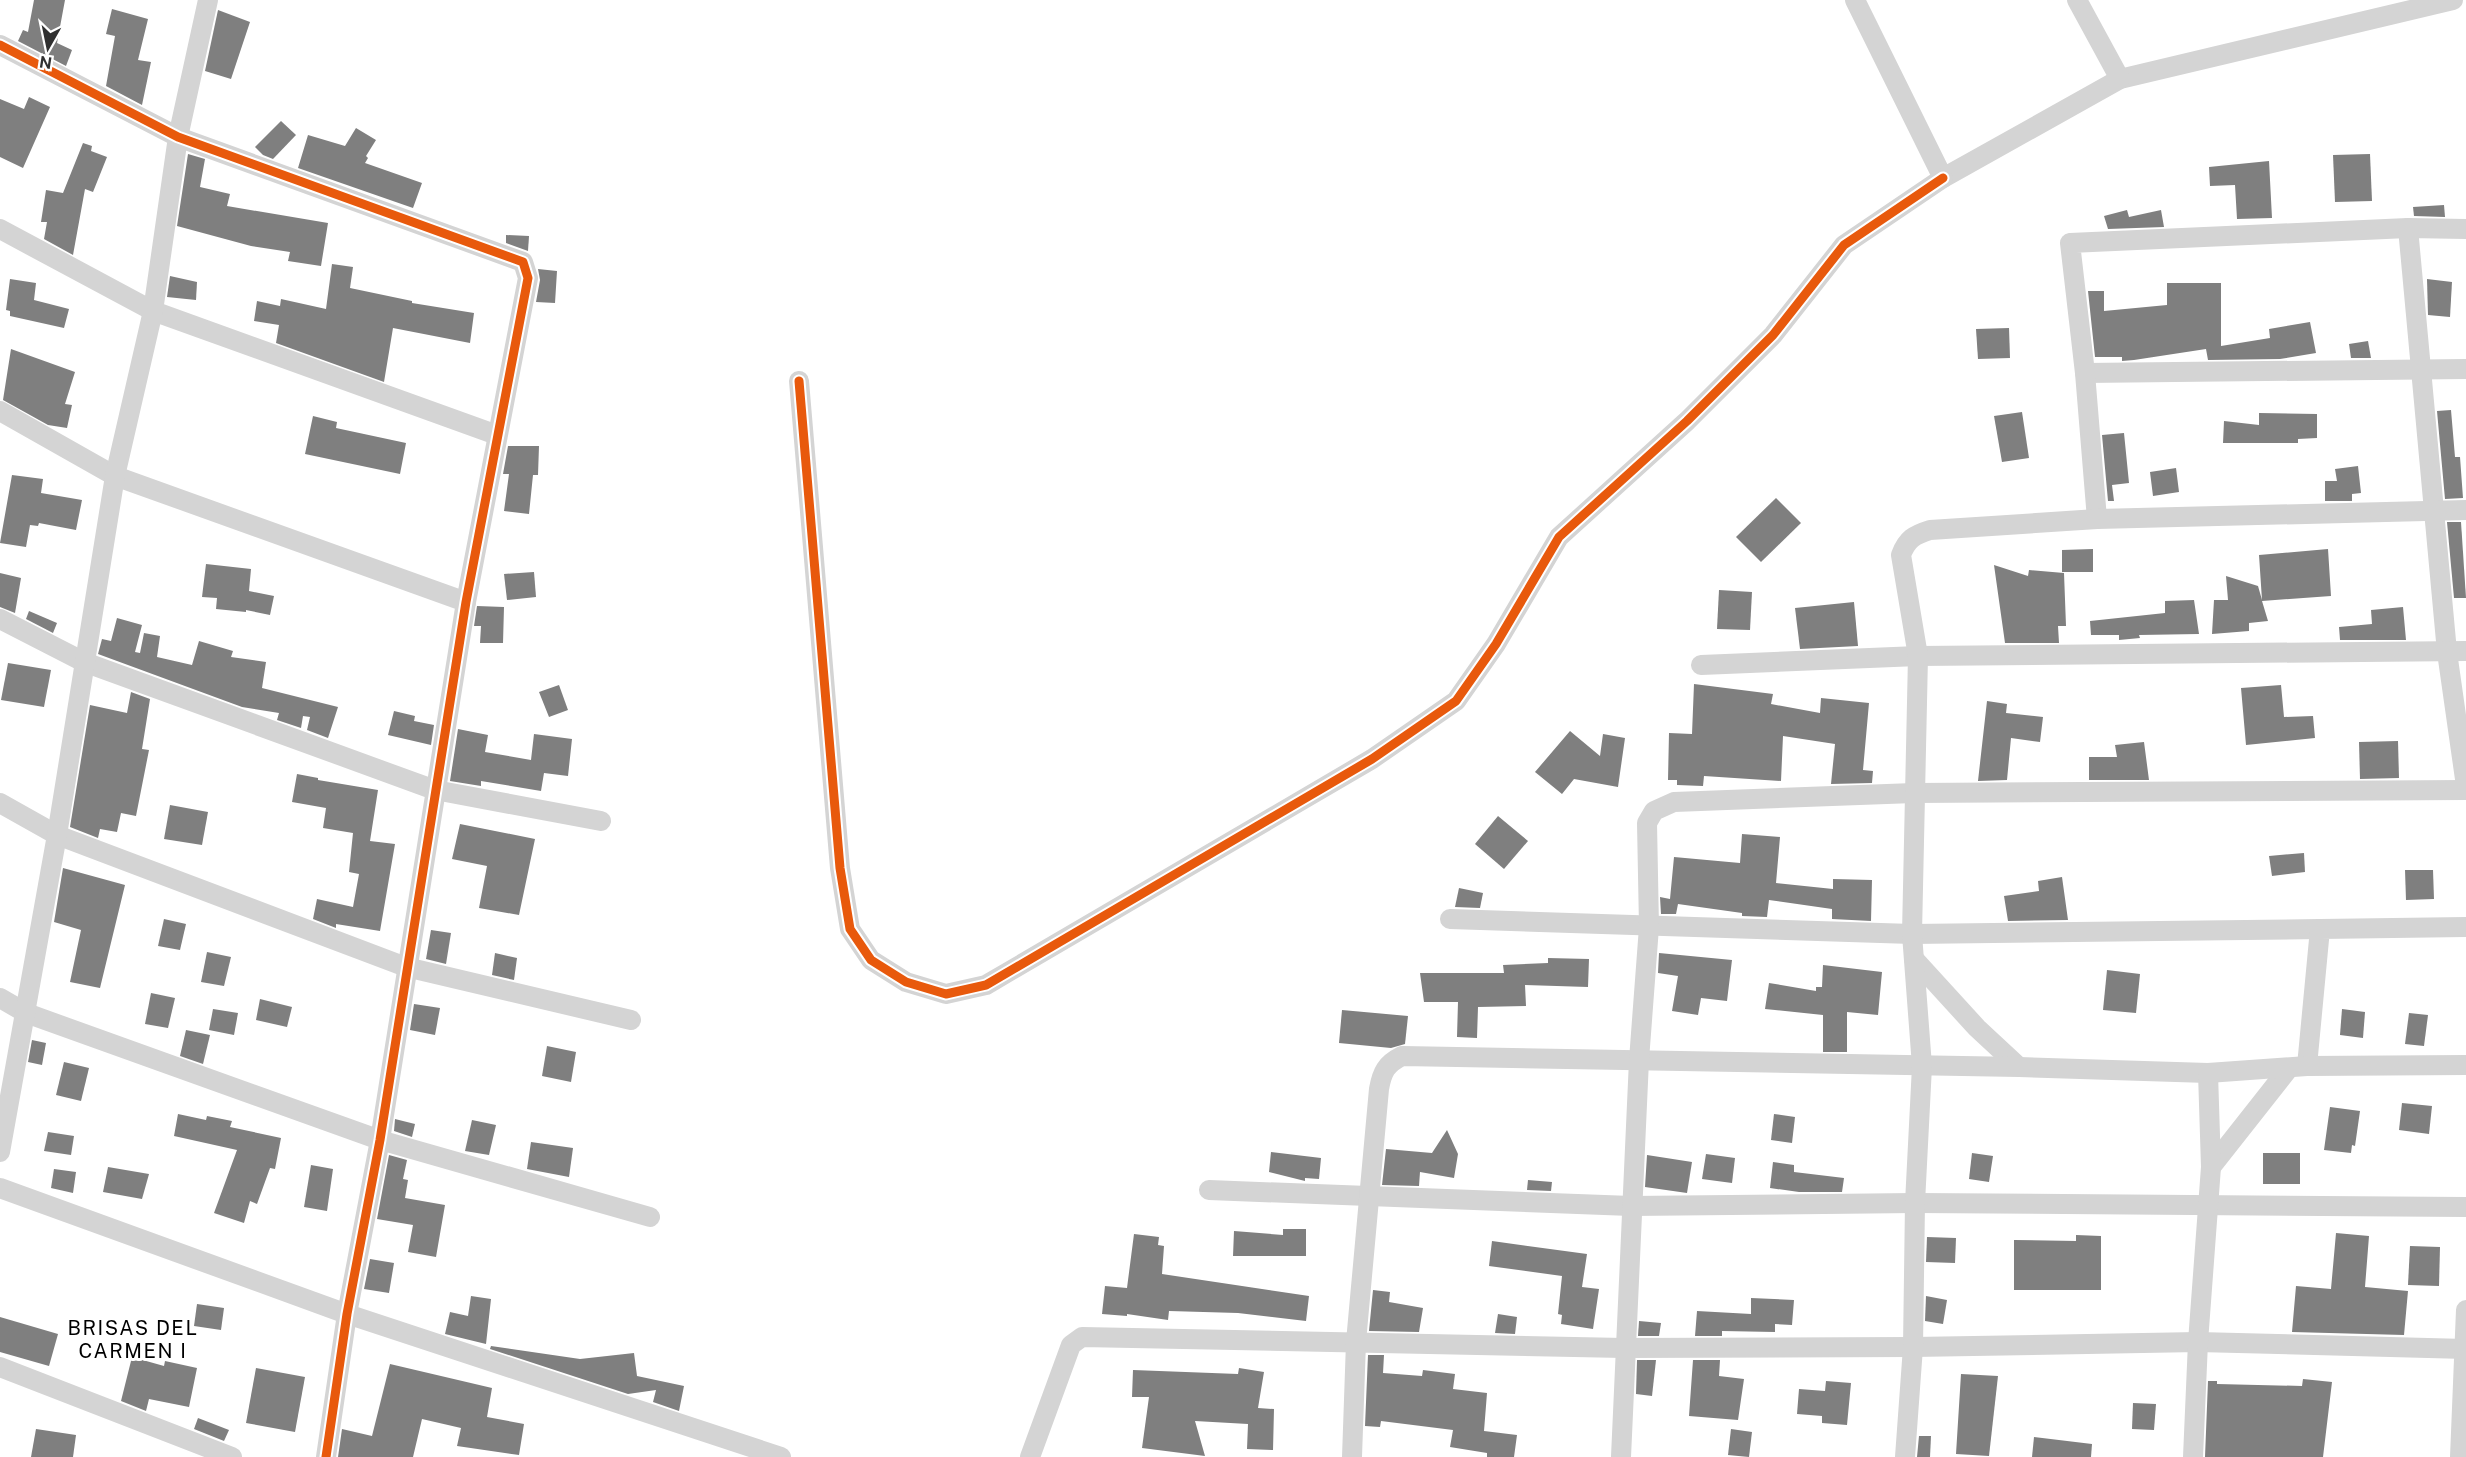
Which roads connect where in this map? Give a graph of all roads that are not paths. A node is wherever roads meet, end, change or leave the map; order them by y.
1 (208, 0) edge
2 (1855, 0) edge
3 (2077, 0) edge
4 (2453, 0) edge
5 (0, 45) edge
6 (2120, 79) junction
7 (178, 137) junction
8 (1943, 178) junction
9 (2408, 228) junction
10 (0, 229) edge
11 (2466, 229) edge
12 (153, 311) junction
13 (2466, 369) edge
14 (2423, 370) junction
15 (2085, 373) junction
16 (799, 381) dead end
17 (0, 411) edge
18 (497, 435) junction
19 (115, 476) junction
20 (2434, 510) junction
21 (2466, 510) edge
22 (2097, 519) junction
23 (466, 602) junction
24 (0, 619) edge
25 (2457, 651) edge
26 (1918, 656) junction
27 (84, 662) junction
28 (1701, 665) dead end
29 (2466, 788) edge
30 (435, 790) junction
31 (1914, 793) junction
32 (0, 803) edge
33 (601, 821) dead end
34 (57, 835) junction
35 (1450, 919) dead end
36 (1649, 927) junction
37 (2466, 927) edge
38 (2320, 929) junction
39 (1912, 934) junction
40 (1914, 959) junction
41 (406, 967) junction
42 (0, 998) edge
43 (26, 1012) junction
44 (631, 1020) dead end
45 (1639, 1060) junction
46 (2466, 1065) edge
47 (1922, 1066) junction
48 (2019, 1067) junction
49 (2298, 1067) junction
50 (2208, 1073) junction
51 (380, 1140) junction
52 (0, 1152) edge
53 (2211, 1167) junction
54 (0, 1188) edge
55 (1209, 1190) dead end
56 (1367, 1197) junction
57 (1915, 1203) junction
58 (1631, 1206) junction
59 (2206, 1206) junction
60 (2466, 1207) edge
61 (650, 1217) dead end
62 (2466, 1310) edge
63 (347, 1314) junction
64 (1356, 1342) junction
65 (2198, 1342) junction
66 (1913, 1347) junction
67 (1624, 1348) junction
68 (2465, 1349) edge
69 (0, 1367) edge
70 (232, 1457) edge
71 (326, 1457) edge
72 (781, 1457) edge
73 (1030, 1457) edge
74 (1352, 1457) edge
75 (1621, 1457) edge
76 (1905, 1457) edge
77 (2193, 1457) edge
78 (2460, 1457) edge

1 - 7 street
2 - 8 street
3 - 6 street
4 - 6 street
5 - 7 street
6 - 8 street
7 - 12 street
7 - 18 street
8 - 16 street
9 - 11 street
9 - 14 street
9 - 15 street
10 - 12 street
12 - 18 street
12 - 19 street
13 - 14 street
14 - 15 street
14 - 20 street
15 - 22 street
17 - 19 street
18 - 23 street
19 - 23 street
19 - 27 street
20 - 21 street
20 - 22 street
20 - 25 street
22 - 26 street
23 - 30 street
24 - 27 street
25 - 26 street
25 - 29 street
26 - 28 street
26 - 31 street
27 - 30 street
27 - 34 street
29 - 31 street
30 - 33 street
30 - 41 street
31 - 36 street
31 - 39 street
32 - 34 street
34 - 41 street
34 - 43 street
35 - 36 street
36 - 39 street
36 - 45 street
37 - 38 street
38 - 39 street
38 - 49 street
39 - 40 street
40 - 47 street
40 - 48 street
41 - 44 street
41 - 51 street
42 - 43 street
43 - 51 street
43 - 52 street
45 - 47 street
45 - 56 street
45 - 58 street
46 - 49 street
47 - 48 street
47 - 57 street
48 - 50 street
49 - 50 street
49 - 53 street
50 - 53 street
51 - 61 street
51 - 63 street
53 - 59 street
54 - 63 street
55 - 56 street
56 - 58 street
56 - 64 street
57 - 58 street
57 - 59 street
57 - 66 street
58 - 67 street
59 - 60 street
59 - 65 street
62 - 68 street
63 - 71 street
63 - 72 street
64 - 67 street
64 - 73 street
64 - 74 street
65 - 66 street
65 - 68 street
65 - 77 street
66 - 67 street
66 - 76 street
67 - 75 street
68 - 78 street
69 - 70 street

